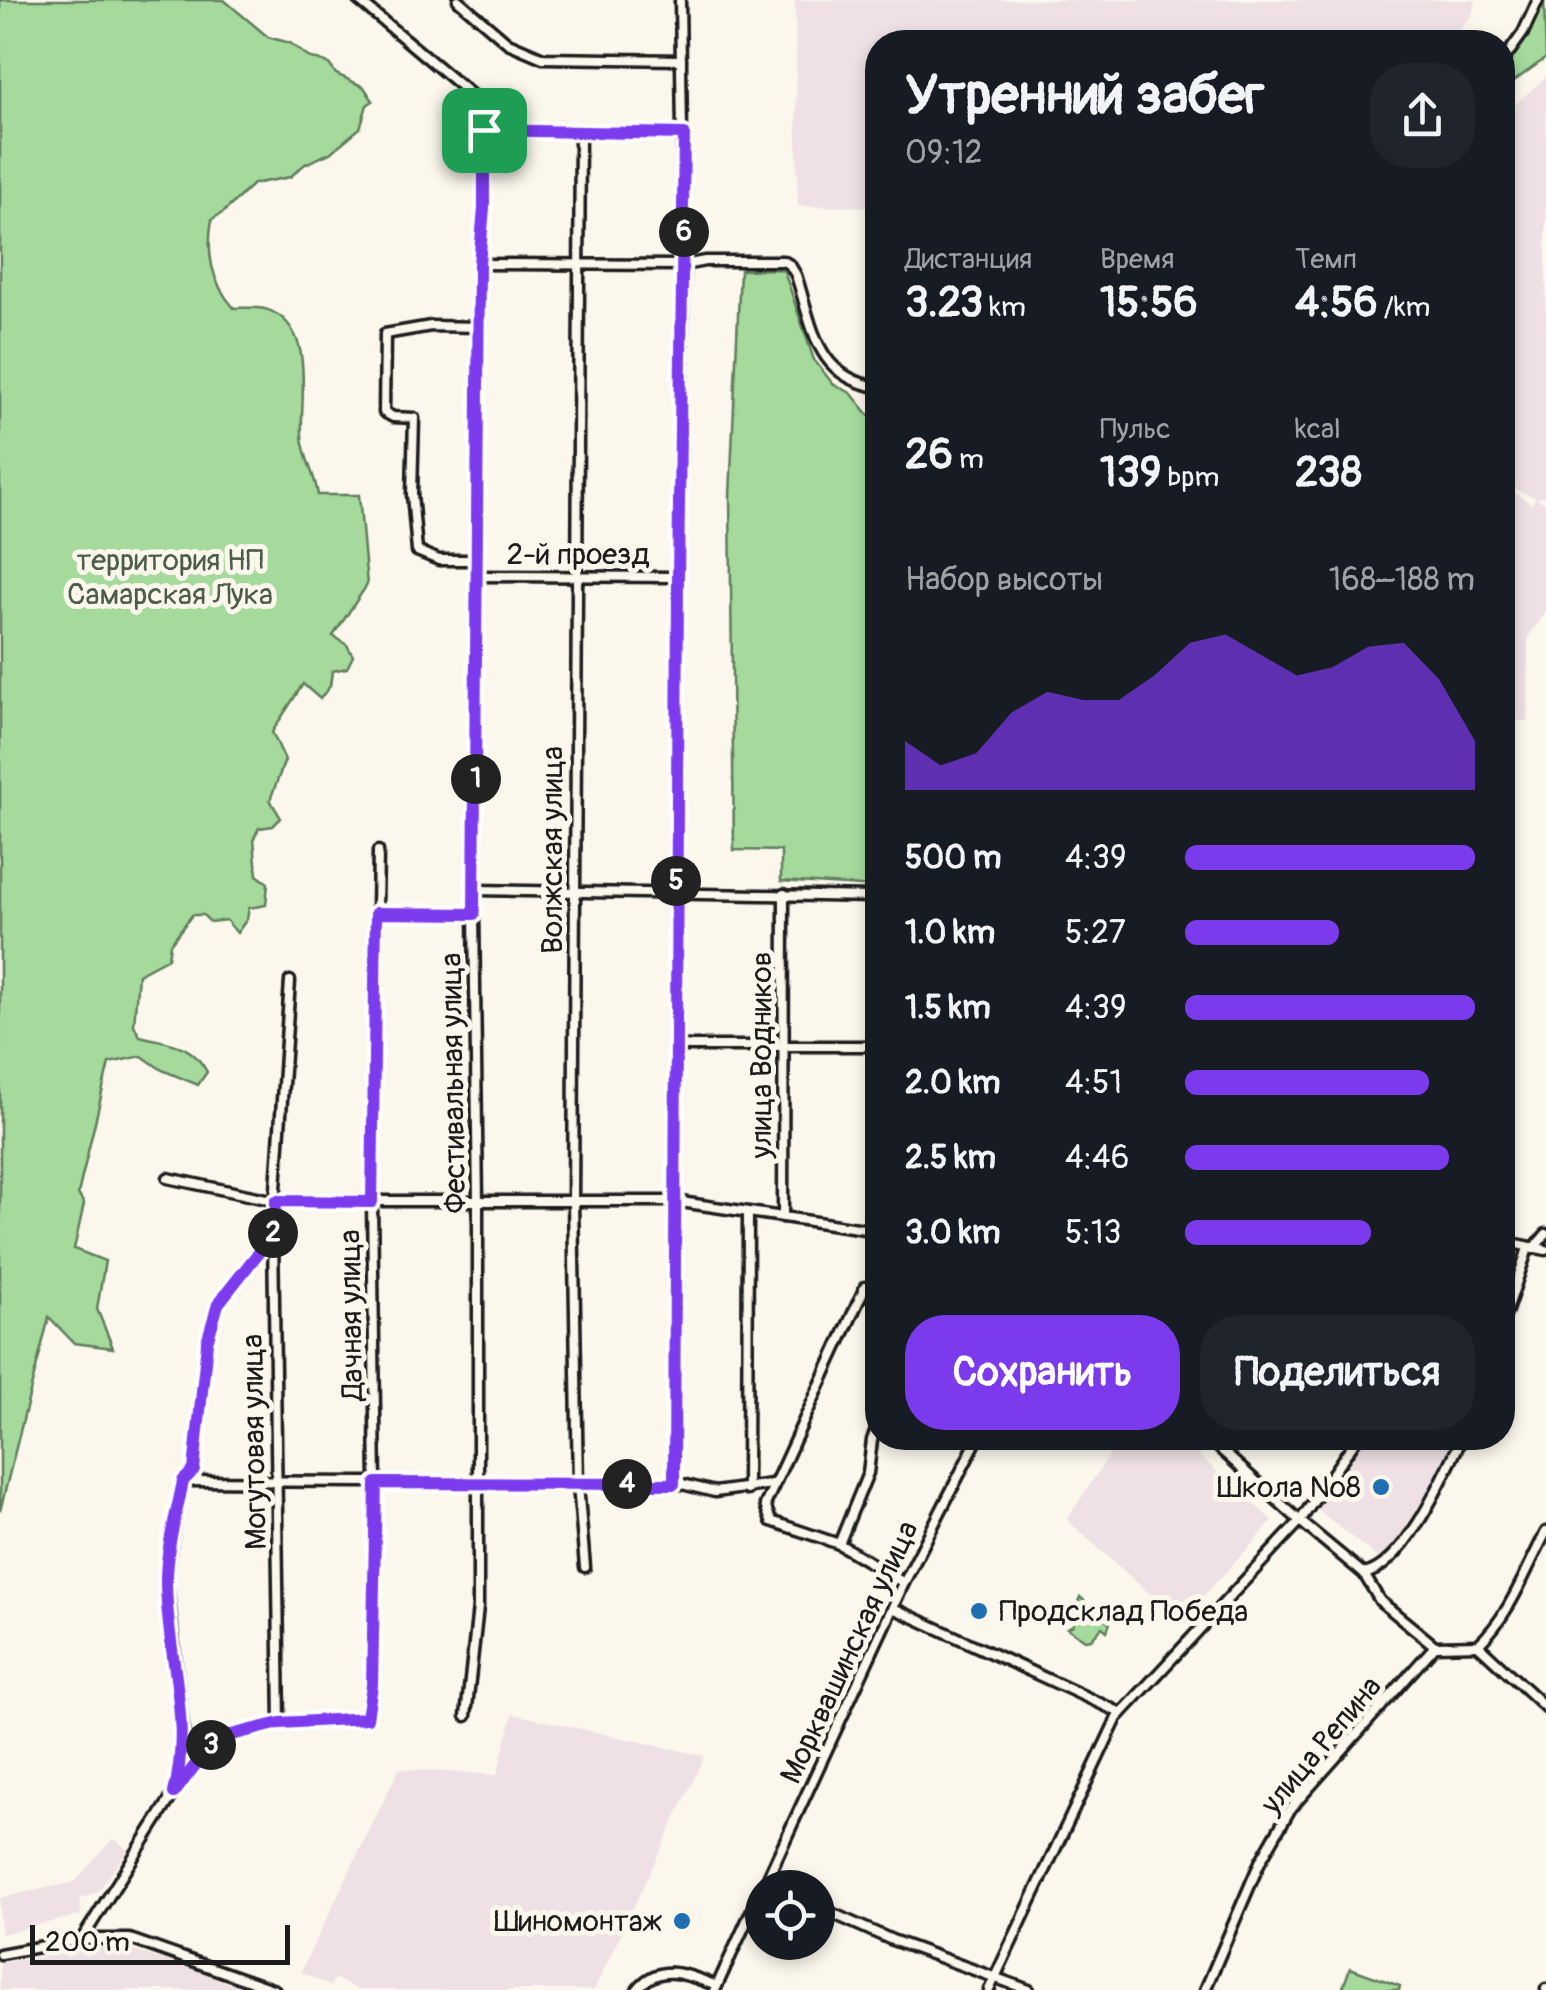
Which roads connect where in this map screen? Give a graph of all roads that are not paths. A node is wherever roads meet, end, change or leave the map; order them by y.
1 (358, 0) edge
2 (458, 0) edge
3 (680, 0) edge
4 (1538, 0) edge
5 (1515, 44) edge
6 (681, 60) junction
7 (484, 130) junction
8 (580, 134) junction
9 (684, 134) junction
10 (479, 264) junction
11 (579, 265) junction
12 (684, 266) junction
13 (479, 326) junction
14 (865, 385) edge
15 (478, 560) junction
16 (478, 576) junction
17 (576, 576) junction
18 (678, 578) junction
19 (378, 852) dead end
20 (475, 890) junction
21 (575, 891) junction
22 (676, 892) junction
23 (784, 894) junction
24 (865, 897) edge
25 (376, 913) junction
26 (474, 914) junction
27 (290, 981) dead end
28 (676, 1046) junction
29 (783, 1046) junction
30 (865, 1046) edge
31 (168, 1178) dead end
32 (573, 1200) junction
33 (276, 1201) junction
34 (478, 1201) junction
35 (674, 1201) junction
36 (372, 1202) junction
37 (748, 1214) junction
38 (783, 1216) junction
39 (865, 1229) edge
40 (274, 1233) junction
41 (1546, 1234) edge
42 (1515, 1244) edge
43 (1530, 1248) junction
44 (1546, 1250) edge
45 (865, 1287) dead end
46 (1515, 1289) edge
47 (871, 1450) edge
48 (972, 1450) edge
49 (1221, 1450) edge
50 (1349, 1450) edge
51 (1456, 1450) edge
52 (183, 1481) junction
53 (376, 1483) junction
54 (278, 1484) junction
55 (477, 1484) junction
56 (674, 1484) junction
57 (772, 1484) junction
58 (578, 1485) junction
59 (748, 1490) junction
60 (1300, 1522) junction
61 (1546, 1532) edge
62 (838, 1544) junction
63 (585, 1567) dead end
64 (1364, 1574) junction
65 (904, 1583) junction
66 (893, 1608) junction
67 (1435, 1646) junction
68 (1478, 1646) junction
69 (1546, 1708) edge
70 (1121, 1714) junction
71 (466, 1716) dead end
72 (280, 1723) junction
73 (174, 1793) junction
74 (774, 1870) edge
75 (835, 1915) edge
76 (745, 1929) edge
77 (82, 1939) junction
78 (0, 1954) edge
79 (994, 1977) junction
80 (716, 1988) edge
81 (275, 1990) edge
82 (637, 1990) edge
83 (989, 1990) edge
84 (1029, 1990) edge
85 (1206, 1990) edge

1 - 7 street
2 - 6 street
3 - 6 street
4 - 5 street
6 - 9 street
7 - 8 street
7 - 10 street, Фестивальная улица
8 - 9 street
8 - 11 street, Волжская улица
9 - 12 street
10 - 11 street
10 - 13 street, Фестивальная улица
11 - 12 street
11 - 17 street, Волжская улица
12 - 14 street
12 - 18 street
13 - 15 street, Фестивальная улица
13 - 15 street
15 - 16 street, Фестивальная улица
16 - 17 street, 2-й проезд
16 - 20 street, Фестивальная улица
17 - 18 street, 2-й проезд
17 - 21 street, Волжская улица
18 - 22 street
19 - 25 street, Дачная улица
20 - 21 street
20 - 26 street, Фестивальная улица
21 - 22 street
21 - 32 street, Волжская улица
22 - 23 street
22 - 28 street
23 - 24 street
23 - 29 street, улица Водников
25 - 26 street
25 - 36 street, Дачная улица
26 - 34 street, Фестивальная улица
27 - 33 street, Могутовая улица
28 - 29 street
28 - 35 street
29 - 30 street
29 - 38 street, улица Водников
31 - 33 street
32 - 34 street
32 - 35 street
32 - 58 street, Волжская улица
33 - 36 street
33 - 40 street, Могутовая улица
34 - 36 street
34 - 55 street, Фестивальная улица
35 - 37 street
35 - 56 street
36 - 53 street, Дачная улица
37 - 38 street
37 - 59 street
38 - 39 street
40 - 52 street
40 - 54 street, Могутовая улица
41 - 43 street
42 - 43 street
43 - 44 street
43 - 46 street
45 - 57 street
47 - 62 street, Морквашинская улица
48 - 65 street, Морквашинская улица
49 - 60 street
50 - 60 street
51 - 64 street
52 - 54 street
52 - 73 street
53 - 54 street
53 - 55 street
53 - 72 street, Дачная улица
54 - 72 street, Могутовая улица
55 - 58 street
55 - 71 street, Фестивальная улица
56 - 58 street
56 - 59 street
57 - 59 street
57 - 62 street
58 - 63 street, Волжская улица
60 - 64 street
60 - 70 street
61 - 68 street
62 - 65 street
64 - 67 street
65 - 66 street, Морквашинская улица
66 - 70 street
66 - 74 street, Морквашинская улица
67 - 68 street
67 - 85 street, улица Репина
68 - 69 street
70 - 79 street
72 - 73 street
73 - 77 street
75 - 79 street
76 - 80 street, Морквашинская улица
77 - 78 street
77 - 81 street
79 - 83 street
79 - 84 street
80 - 82 street

